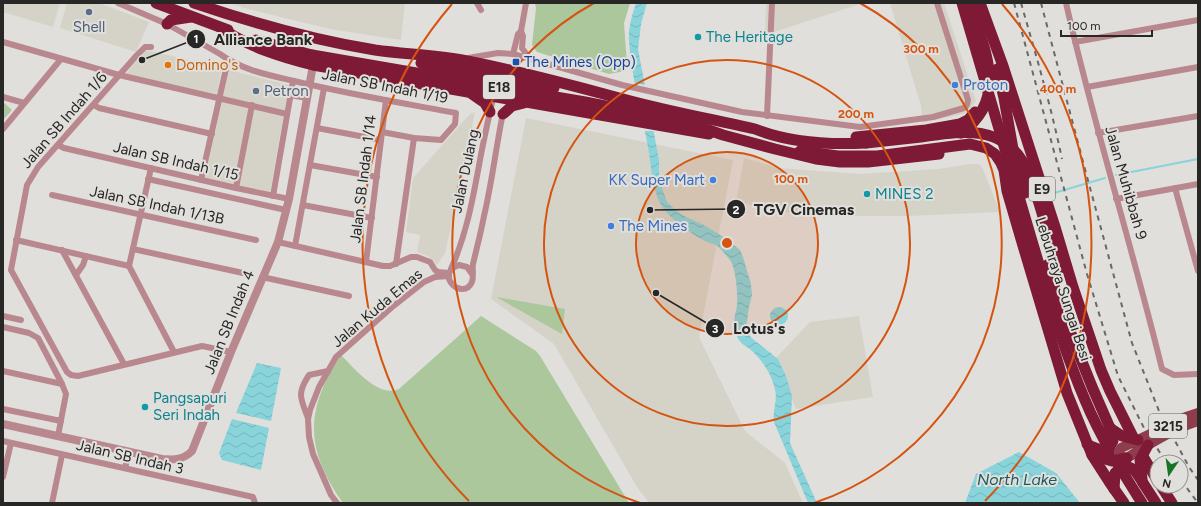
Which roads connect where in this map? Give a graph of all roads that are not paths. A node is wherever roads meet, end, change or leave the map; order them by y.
1 (118, 3) edge
2 (156, 3) edge
3 (194, 3) edge
4 (478, 3) edge
5 (526, 3) edge
6 (772, 3) edge
7 (937, 3) edge
8 (962, 3) edge
9 (970, 3) edge
10 (1066, 3) edge
11 (981, 6) edge
12 (481, 10) dead end
13 (193, 17) junction
14 (237, 18) junction
15 (1198, 20) edge
16 (167, 24) junction
17 (521, 31) junction
18 (3, 42) edge
19 (1075, 42) junction
20 (151, 47) dead end
21 (513, 54) junction
22 (61, 59) junction
23 (530, 59) junction
24 (228, 60) junction
25 (313, 60) junction
26 (461, 60) junction
27 (980, 63) junction
28 (1198, 67) edge
29 (479, 73) junction
30 (120, 75) junction
31 (498, 77) junction
32 (511, 79) junction
33 (293, 81) junction
34 (309, 85) junction
35 (538, 85) junction
36 (324, 88) junction
37 (1086, 88) junction
38 (470, 91) junction
39 (290, 95) junction
40 (3, 96) edge
41 (494, 96) junction
42 (220, 98) junction
43 (307, 98) junction
44 (507, 98) junction
45 (622, 99) junction
46 (386, 100) junction
47 (24, 103) junction
48 (535, 103) junction
49 (94, 105) junction
50 (252, 105) junction
51 (490, 112) junction
52 (287, 114) junction
53 (503, 114) junction
54 (767, 116) junction
55 (1198, 116) edge
56 (686, 122) junction
57 (317, 128) junction
58 (3, 129) edge
59 (755, 129) junction
60 (382, 132) junction
61 (1098, 133) junction
62 (212, 134) junction
63 (414, 138) junction
64 (381, 140) junction
65 (58, 145) junction
66 (480, 161) junction
67 (493, 164) junction
68 (310, 165) junction
69 (151, 168) junction
70 (377, 177) junction
71 (148, 179) junction
72 (201, 180) junction
73 (1198, 184) edge
74 (236, 188) junction
75 (1175, 188) junction
76 (1007, 191) junction
77 (52, 196) dead end
78 (273, 196) junction
79 (289, 199) junction
80 (1116, 199) junction
81 (302, 205) junction
82 (286, 210) junction
83 (141, 215) junction
84 (372, 218) junction
85 (16, 240) junction
86 (256, 240) dead end
87 (1050, 240) junction
88 (278, 242) junction
89 (295, 246) junction
90 (133, 249) junction
91 (62, 250) junction
92 (86, 256) junction
93 (1037, 256) junction
94 (366, 262) junction
95 (396, 264) junction
96 (129, 266) junction
97 (3, 269) edge
98 (11, 270) junction
99 (1198, 271) edge
100 (243, 273) dead end
101 (450, 273) junction
102 (472, 274) junction
103 (76, 275) junction
104 (262, 277) junction
105 (349, 296) dead end
106 (1040, 302) junction
107 (3, 316) edge
108 (20, 320) dead end
109 (1066, 320) junction
110 (3, 327) edge
111 (174, 352) junction
112 (231, 352) junction
113 (124, 364) junction
114 (1101, 370) junction
115 (3, 371) edge
116 (328, 371) junction
117 (1198, 374) edge
118 (62, 384) junction
119 (3, 409) edge
120 (1198, 413) edge
121 (308, 419) junction
122 (61, 421) junction
123 (1198, 421) edge
124 (3, 424) edge
125 (1110, 428) junction
126 (58, 436) junction
127 (3, 441) edge
128 (11, 443) junction
129 (1143, 443) junction
130 (1087, 444) junction
131 (129, 452) junction
132 (62, 455) junction
133 (1092, 455) junction
134 (1127, 458) joint
135 (1149, 466) edge
136 (125, 468) junction
137 (3, 476) edge
138 (1143, 483) junction
139 (1114, 489) junction
140 (1166, 494) edge
141 (254, 500) edge
142 (52, 503) edge
143 (337, 503) edge
144 (1124, 503) edge
145 (1142, 503) edge
146 (1156, 503) edge
147 (1172, 503) edge

1 - 16 street, Jalan SB Indah 1/19
2 - 13 highway, E18
3 - 14 highway, E18
4 - 12 street
5 - 17 street
6 - 54 street
7 - 54 street
8 - 27 highway, Lebuhraya Sungai Besi / E9
9 - 56 highway, bridge
10 - 19 street, Jalan Muhibbah 9
11 - 109 highway
11 - 114 highway, Lebuhraya Sungai Besi / E9
13 - 16 highway
13 - 25 highway, E18
14 - 26 highway, E18
14 - 29 highway
15 - 19 street
16 - 24 street, Jalan SB Indah 1/19
17 - 21 street
17 - 23 street
18 - 22 street
19 - 37 street, Jalan Muhibbah 9
20 - 30 street, Jalan SB Indah 1/6
21 - 23 street
21 - 26 street
22 - 30 street
22 - 47 street
23 - 54 street
24 - 33 street, Jalan SB Indah 1/19
24 - 42 street
25 - 34 street, Jalan SB Indah 4
25 - 38 highway
25 - 56 highway, E18, bridge
26 - 45 highway, E18
27 - 59 highway
27 - 93 highway, Lebuhraya Sungai Besi / E9
28 - 37 street
29 - 31 highway
29 - 38 highway
30 - 42 street
30 - 49 street, Jalan SB Indah 1/6
31 - 32 highway
31 - 41 street, Jalan Dulang
32 - 35 highway
32 - 44 street, Jalan Dulang
33 - 34 street, Jalan SB Indah 1/19
33 - 39 street
34 - 36 street, Jalan SB Indah 1/19
34 - 43 street, Jalan SB Indah 4
35 - 45 highway
35 - 48 highway
36 - 46 street, Jalan SB Indah 1/19
36 - 57 street
37 - 61 street, Jalan Muhibbah 9
38 - 41 highway
38 - 51 highway
39 - 43 street
39 - 52 street
40 - 47 street
41 - 44 highway
41 - 51 street, Jalan Dulang
42 - 50 street
42 - 62 street
43 - 79 street, Jalan SB Indah 4
44 - 48 highway
44 - 53 street, Jalan Dulang
45 - 59 highway, E18
46 - 60 street, Jalan SB Indah 1/14
46 - 63 street, Jalan SB Indah 1/19
47 - 58 street
48 - 53 highway
48 - 76 highway
49 - 62 street
49 - 65 street, Jalan SB Indah 1/6
50 - 52 street
50 - 74 street
51 - 66 street, Jalan Dulang
52 - 78 street
53 - 67 street, Jalan Dulang
55 - 61 street
56 - 76 highway, bridge
57 - 64 street
57 - 68 street
59 - 87 highway, bridge
60 - 63 street
60 - 64 street, Jalan SB Indah 1/14
61 - 80 street, Jalan Muhibbah 9
62 - 72 street
63 - 95 street
64 - 70 street, Jalan SB Indah 1/14
65 - 69 street, Jalan SB Indah 1/15
65 - 85 street, Jalan SB Indah 1/6
66 - 67 street
66 - 101 street, Jalan Dulang
67 - 102 street, Jalan Dulang
68 - 70 street
68 - 81 street
69 - 71 street
69 - 72 street, Jalan SB Indah 1/15
70 - 84 street, Jalan SB Indah 1/14
71 - 82 street
71 - 83 street
72 - 74 street, Jalan SB Indah 1/15
73 - 75 street
74 - 78 street, Jalan SB Indah 1/15
75 - 80 street
75 - 99 street
76 - 106 highway
77 - 83 street, Jalan SB Indah 1/13B
78 - 79 street, Jalan SB Indah 1/15
79 - 82 street, Jalan SB Indah 4
80 - 117 street, Jalan Muhibbah 9
81 - 84 street
81 - 89 street
82 - 88 street, Jalan SB Indah 4
83 - 86 street, Jalan SB Indah 1/13B
83 - 90 street
84 - 94 street, Jalan SB Indah 1/14
85 - 91 street
85 - 98 street, Jalan SB Indah 1/6
87 - 109 highway
87 - 114 highway
88 - 89 street
88 - 104 street, Jalan SB Indah 4
89 - 94 street
90 - 96 street
90 - 100 street
91 - 92 street
91 - 103 street
92 - 96 street
92 - 103 street
93 - 106 highway
93 - 145 highway, Lebuhraya Sungai Besi / E9
94 - 95 street
95 - 101 street
96 - 111 street
97 - 98 street
98 - 113 street
101 - 102 street
101 - 102 street
101 - 116 street, Jalan Kuda Emas
103 - 113 street
104 - 105 street
104 - 112 street, Jalan SB Indah 4
106 - 130 highway
107 - 108 street
109 - 125 highway
110 - 118 street
111 - 112 street
111 - 113 street
112 - 131 street, Jalan SB Indah 4
114 - 135 highway, Lebuhraya Sungai Besi / E9
115 - 118 street
116 - 121 street, Jalan Kuda Emas
116 - 121 street, Jalan Kuda Emas
118 - 122 street
119 - 122 street
120 - 129 main road, 3215, bridge
121 - 143 street, Jalan Kuda Emas
122 - 126 street
123 - 129 main road, 3215, bridge
124 - 126 street, Jalan SB Indah 4
125 - 129 highway, bridge
125 - 130 highway, bridge
126 - 131 street, Jalan SB Indah 4
127 - 128 street, Jalan SB Indah 3
128 - 132 street, Jalan SB Indah 3
128 - 137 street
129 - 134 main road, bridge
129 - 138 highway, bridge
130 - 133 highway, bridge
131 - 136 street
132 - 136 street, Jalan SB Indah 3
132 - 142 street
133 - 134 highway, bridge
133 - 139 highway
136 - 141 street, Jalan SB Indah 3
138 - 139 highway, bridge
138 - 146 highway
139 - 144 highway
140 - 147 highway

